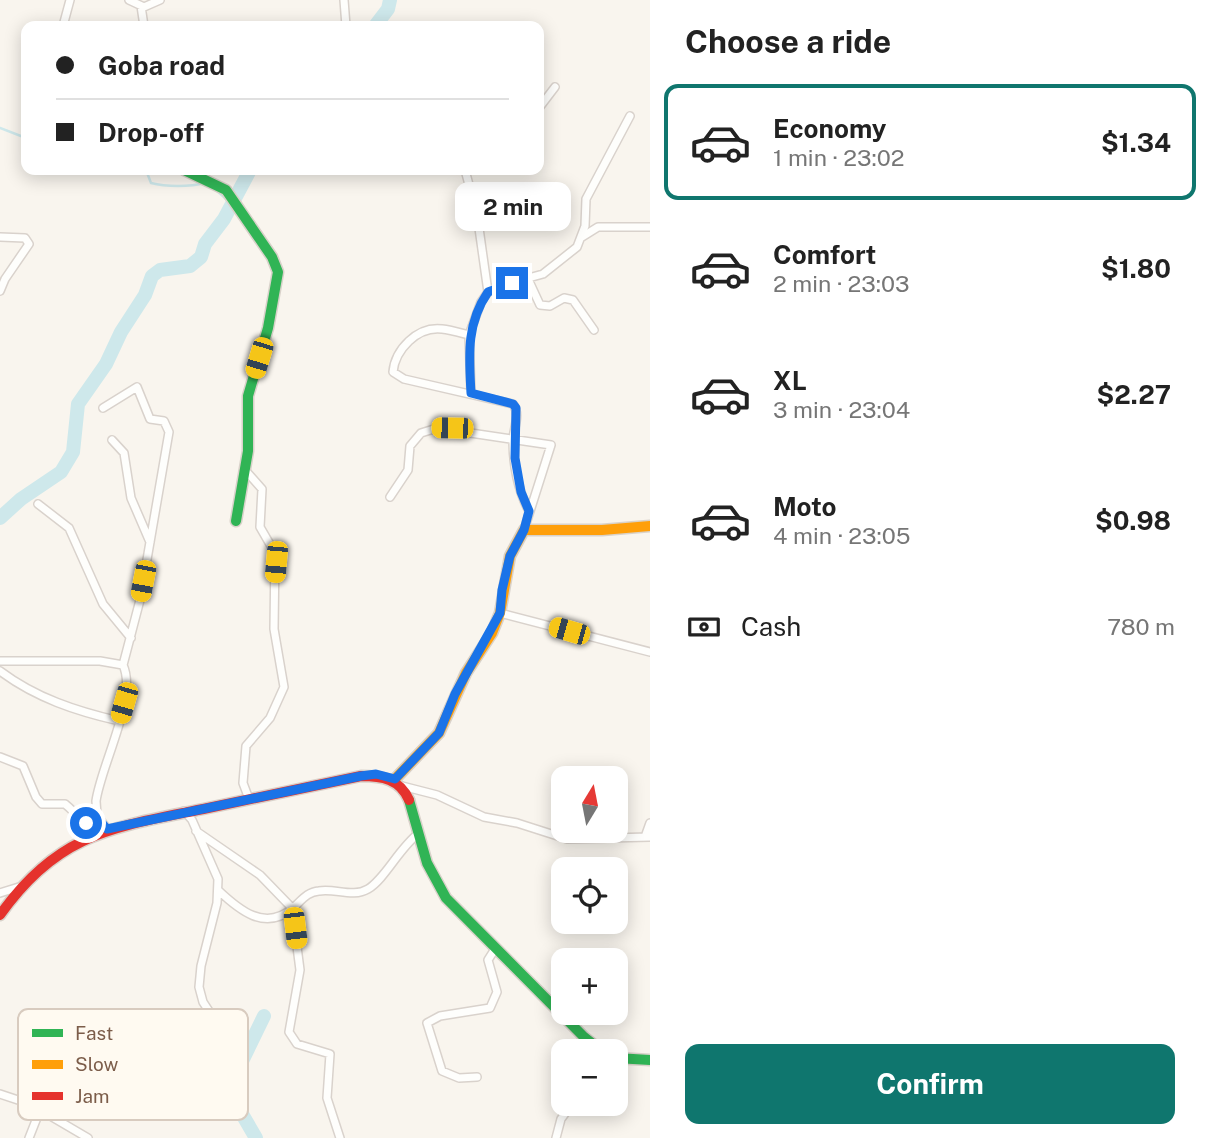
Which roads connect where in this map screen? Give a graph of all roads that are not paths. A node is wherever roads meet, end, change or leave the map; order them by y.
1 (70, 0) edge
2 (129, 0) edge
3 (160, 0) edge
4 (344, 0) edge
5 (141, 6) junction
6 (65, 21) edge
7 (143, 21) edge
8 (346, 21) edge
9 (555, 88) dead end
10 (544, 102) edge
11 (631, 116) dead end
12 (194, 175) edge
13 (466, 175) edge
14 (650, 228) edge
15 (0, 237) edge
16 (582, 237) junction
17 (528, 279) junction
18 (0, 291) edge
19 (488, 292) junction
20 (594, 330) dead end
21 (469, 335) junction
22 (471, 393) junction
23 (103, 408) dead end
24 (112, 440) dead end
25 (513, 441) junction
26 (246, 471) junction
27 (390, 497) dead end
28 (38, 504) dead end
29 (529, 511) junction
30 (236, 521) dead end
31 (650, 526) edge
32 (524, 530) junction
33 (151, 543) junction
34 (500, 613) junction
35 (131, 638) junction
36 (650, 652) edge
37 (0, 661) edge
38 (123, 665) junction
39 (0, 671) edge
40 (119, 721) junction
41 (0, 757) edge
42 (399, 783) junction
43 (249, 799) junction
44 (184, 811) junction
45 (650, 823) edge
46 (103, 825) junction
47 (196, 831) junction
48 (419, 833) junction
49 (648, 837) edge
50 (22, 885) junction
51 (218, 890) junction
52 (0, 893) edge
53 (292, 908) junction
54 (0, 915) edge
55 (495, 949) junction
56 (208, 1009) edge
57 (587, 1039) edge
58 (628, 1060) edge
59 (650, 1060) edge
60 (477, 1077) dead end
61 (0, 1094) edge
62 (18, 1101) edge
63 (563, 1116) edge
64 (36, 1120) edge
65 (57, 1120) edge
66 (29, 1138) edge
67 (88, 1138) edge
68 (340, 1138) edge
69 (556, 1138) edge

1 - 6 street
2 - 5 street
3 - 5 street
4 - 8 street
5 - 7 street
9 - 10 street
11 - 16 street
12 - 26 street
13 - 19 street
14 - 16 street
15 - 18 street
16 - 17 street
17 - 19 street
17 - 20 street
19 - 21 street
21 - 22 street
21 - 22 street
22 - 25 street
23 - 33 street
24 - 33 street
25 - 27 street
25 - 29 street
25 - 29 street
26 - 30 street
26 - 43 street
28 - 35 street
29 - 32 street
31 - 32 street
32 - 34 street
33 - 35 street
34 - 36 street
34 - 42 street
35 - 38 street
37 - 38 street
38 - 40 street
39 - 40 street
40 - 46 street
41 - 46 street
42 - 43 street
42 - 48 street
42 - 49 street
43 - 44 street
44 - 46 street
44 - 47 street
45 - 49 street
46 - 50 street
47 - 51 street
47 - 53 street
48 - 53 street
48 - 55 street
50 - 52 street
50 - 54 street
51 - 53 street
51 - 56 street
53 - 68 street
55 - 57 street
55 - 60 street
58 - 59 street
61 - 62 street
63 - 69 street
64 - 66 street
65 - 67 street

